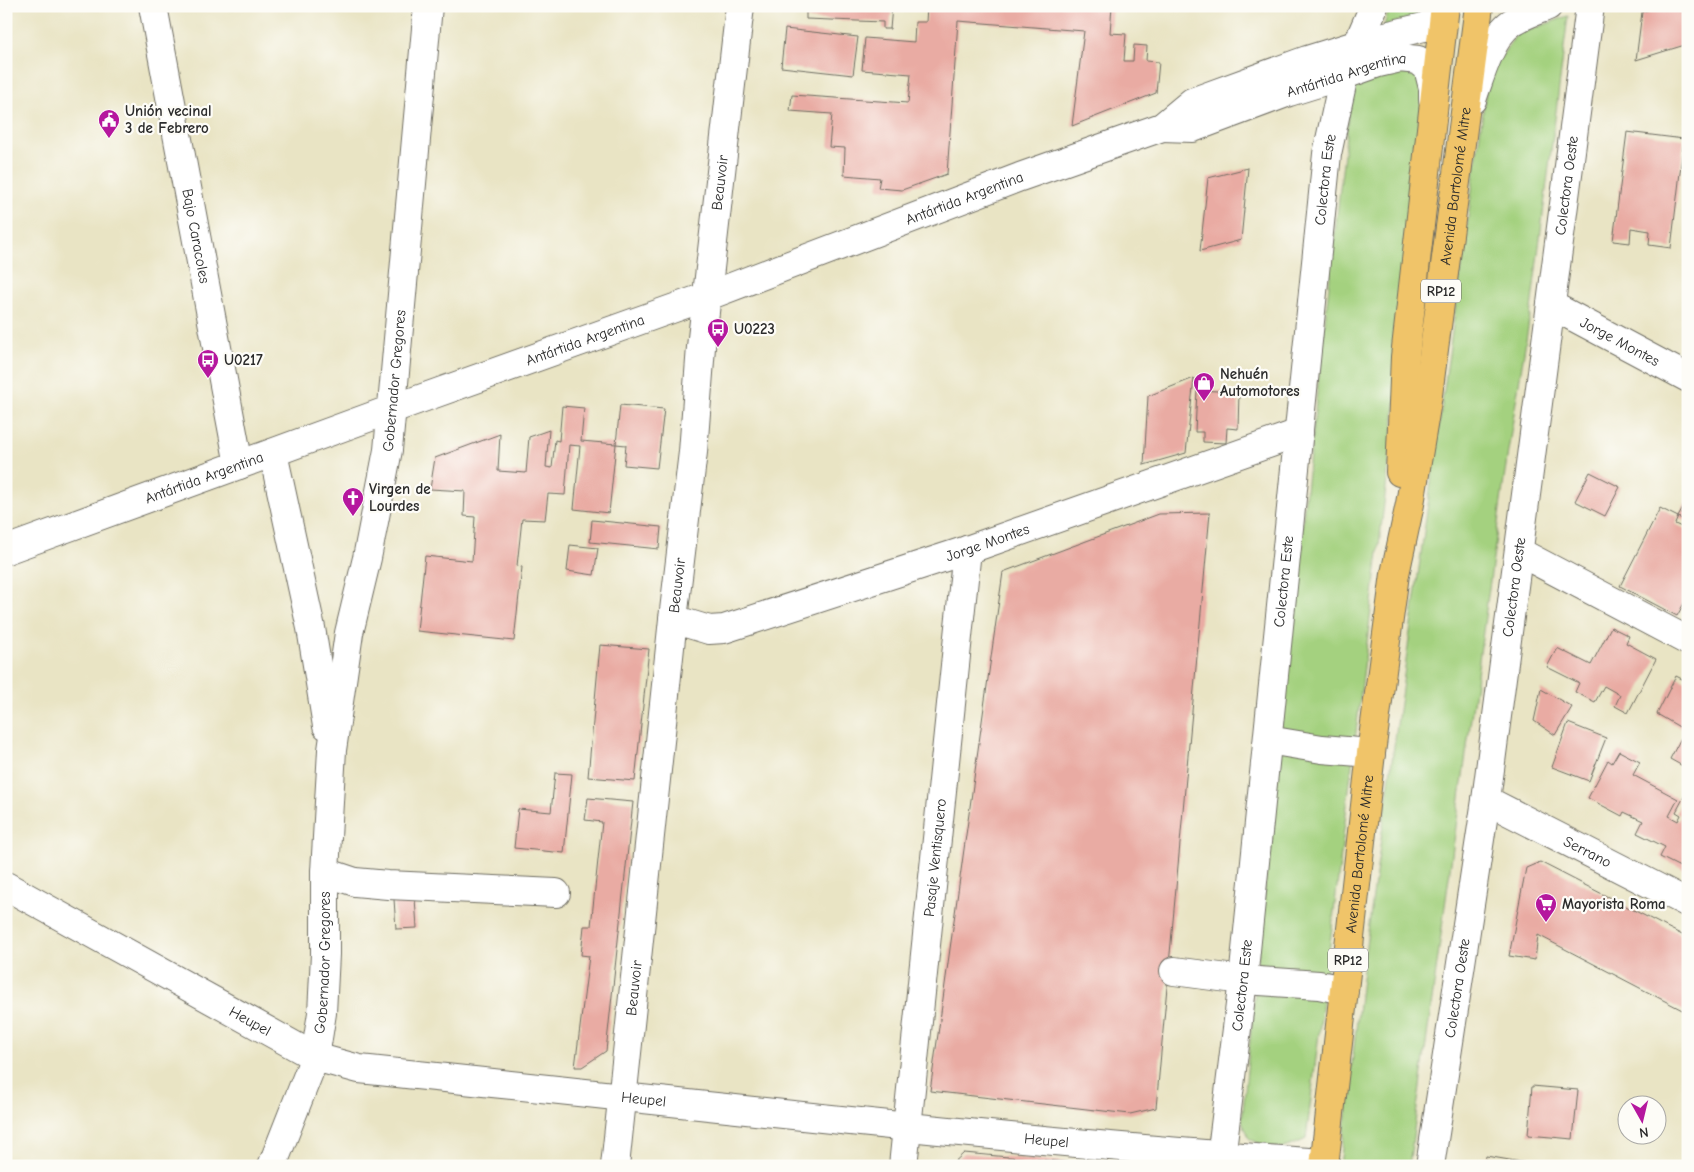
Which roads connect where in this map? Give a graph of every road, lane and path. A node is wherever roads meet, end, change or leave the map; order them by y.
1 (153, 6) edge
2 (428, 6) edge
3 (740, 6) edge
4 (1374, 6) edge
5 (1441, 6) edge
6 (1445, 6) edge
7 (1479, 6) edge
8 (1548, 6) edge
9 (1590, 6) edge
10 (1359, 43) junction
11 (1344, 75) junction
12 (1433, 113) junction
13 (1162, 127) junction
14 (1463, 130) junction
15 (708, 296) junction
16 (1550, 305) junction
17 (1688, 378) edge
18 (392, 409) junction
19 (1298, 433) junction
20 (273, 453) junction
21 (239, 465) junction
22 (6, 550) edge
23 (968, 550) junction
24 (1519, 552) junction
25 (1395, 574) junction
26 (673, 619) junction
27 (1688, 642) edge
28 (1268, 740) junction
29 (332, 750) junction
30 (1371, 753) junction
31 (1486, 800) junction
32 (325, 872) junction
33 (6, 886) edge
34 (556, 893) dead end
35 (1688, 903) edge
36 (1174, 971) dead end
37 (1243, 980) junction
38 (1344, 990) junction
39 (315, 1057) junction
40 (622, 1096) junction
41 (907, 1128) junction
42 (1221, 1161) edge
43 (1324, 1164) edge
44 (272, 1166) edge
45 (615, 1166) edge
46 (903, 1166) edge
47 (1430, 1166) edge

1 - 21 street, Bajo Caracoles
2 - 18 street, Gobernador Gregores
3 - 15 street, Beauvoir
4 - 10 street, Colectora Este
5 - 10 street, Antártida Argentina
6 - 12 main road, Avenida Bartolomé Mitre / RP12
7 - 14 main road, Avenida Bartolomé Mitre / RP12
8 - 14 street
9 - 16 street, Colectora Oeste
10 - 11 street, Colectora Este
10 - 13 street, Antártida Argentina
11 - 12 street, Antártida Argentina
11 - 13 street, Antártida Argentina
11 - 19 street, Colectora Este
12 - 25 main road, Avenida Bartolomé Mitre / RP12
13 - 15 street, Antártida Argentina
14 - 25 main road, Avenida Bartolomé Mitre / RP12
15 - 18 street, Antártida Argentina
15 - 26 street, Beauvoir
16 - 17 street, Jorge Montes
16 - 24 street, Colectora Oeste
18 - 20 street, Antártida Argentina
18 - 29 street, Gobernador Gregores
19 - 23 street, Jorge Montes
19 - 28 street, Colectora Este
20 - 21 street, Antártida Argentina
20 - 29 street, Gobernador Gregores
21 - 22 street, Antártida Argentina
23 - 26 street, Jorge Montes
23 - 41 street, Pasaje Ventisquero
24 - 27 street
24 - 31 street, Colectora Oeste
25 - 30 main road, Avenida Bartolomé Mitre / RP12
26 - 40 street, Beauvoir
28 - 30 street
28 - 37 street, Colectora Este
29 - 32 street, Gobernador Gregores
30 - 38 main road, Avenida Bartolomé Mitre / RP12
31 - 35 street, Serrano
31 - 47 street, Colectora Oeste
32 - 34 street
32 - 39 street, Gobernador Gregores
33 - 39 street, Heupel
36 - 37 street
37 - 38 street
37 - 42 street, Colectora Este
38 - 43 main road, Avenida Bartolomé Mitre / RP12
39 - 40 street, Heupel
39 - 44 street, Gobernador Gregores
40 - 41 street, Heupel
40 - 45 street, Beauvoir
41 - 42 street, Heupel
41 - 46 street, Pasaje Ventisquero
42 - 43 street, Heupel

